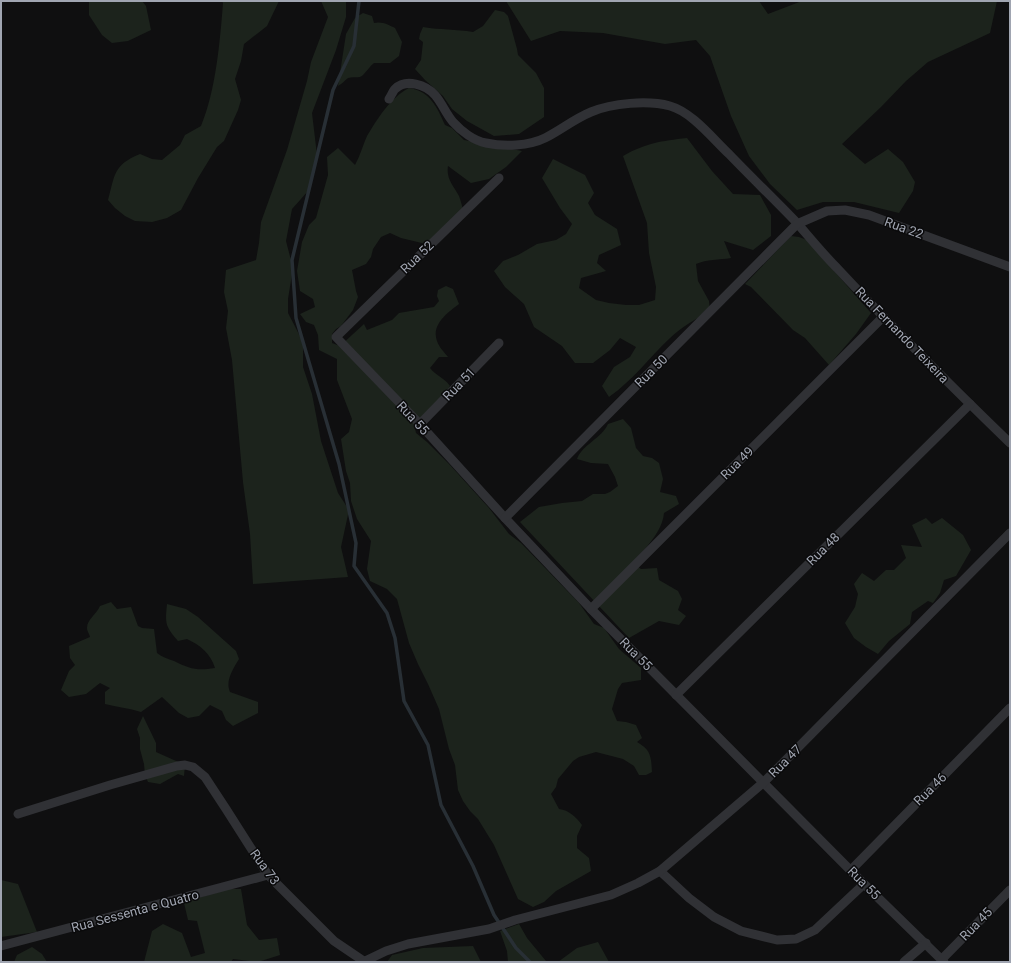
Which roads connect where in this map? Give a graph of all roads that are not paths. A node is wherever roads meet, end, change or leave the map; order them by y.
1 (389, 99) dead end
2 (499, 178) dead end
3 (797, 224) junction
4 (1010, 267) edge
5 (883, 317) junction
6 (336, 337) joint
7 (499, 343) dead end
8 (970, 404) junction
9 (420, 424) junction
10 (1010, 443) edge
11 (505, 518) junction
12 (1010, 533) edge
13 (591, 609) junction
14 (676, 695) junction
15 (1010, 708) edge
16 (764, 782) junction
17 (18, 814) dead end
18 (851, 870) junction
19 (660, 871) junction
20 (268, 875) junction
21 (864, 884) junction
22 (1010, 890) edge
23 (926, 943) junction
24 (1, 946) edge
25 (943, 961) edge
26 (364, 962) edge
27 (904, 962) edge

1 - 3 street, Rua Fernando Teixeira
2 - 6 street, Rua 52
3 - 4 street, Rua 22
3 - 5 street, Rua Fernando Teixeira
3 - 11 street, Rua 50
5 - 8 street, Rua Fernando Teixeira
5 - 13 street, Rua 49
6 - 9 street, Rua 55
7 - 9 street, Rua 51
8 - 10 street, Rua Fernando Teixeira
8 - 14 street, Rua 48
9 - 11 street, Rua 55
11 - 13 street, Rua 55
12 - 16 street, Rua 47
13 - 14 street, Rua 55
14 - 16 street, Rua 55
15 - 18 street, Rua 46
16 - 18 street, Rua 55
16 - 19 street, Rua 47
17 - 20 street, Rua 73
18 - 21 street, Rua 55
19 - 21 street
19 - 26 street, Rua 47
20 - 24 street, Rua Sessenta e Quatro
20 - 26 street, Rua 73
21 - 23 street, Rua 55
22 - 25 street, Rua 45
23 - 25 street, Rua 55
23 - 27 street

